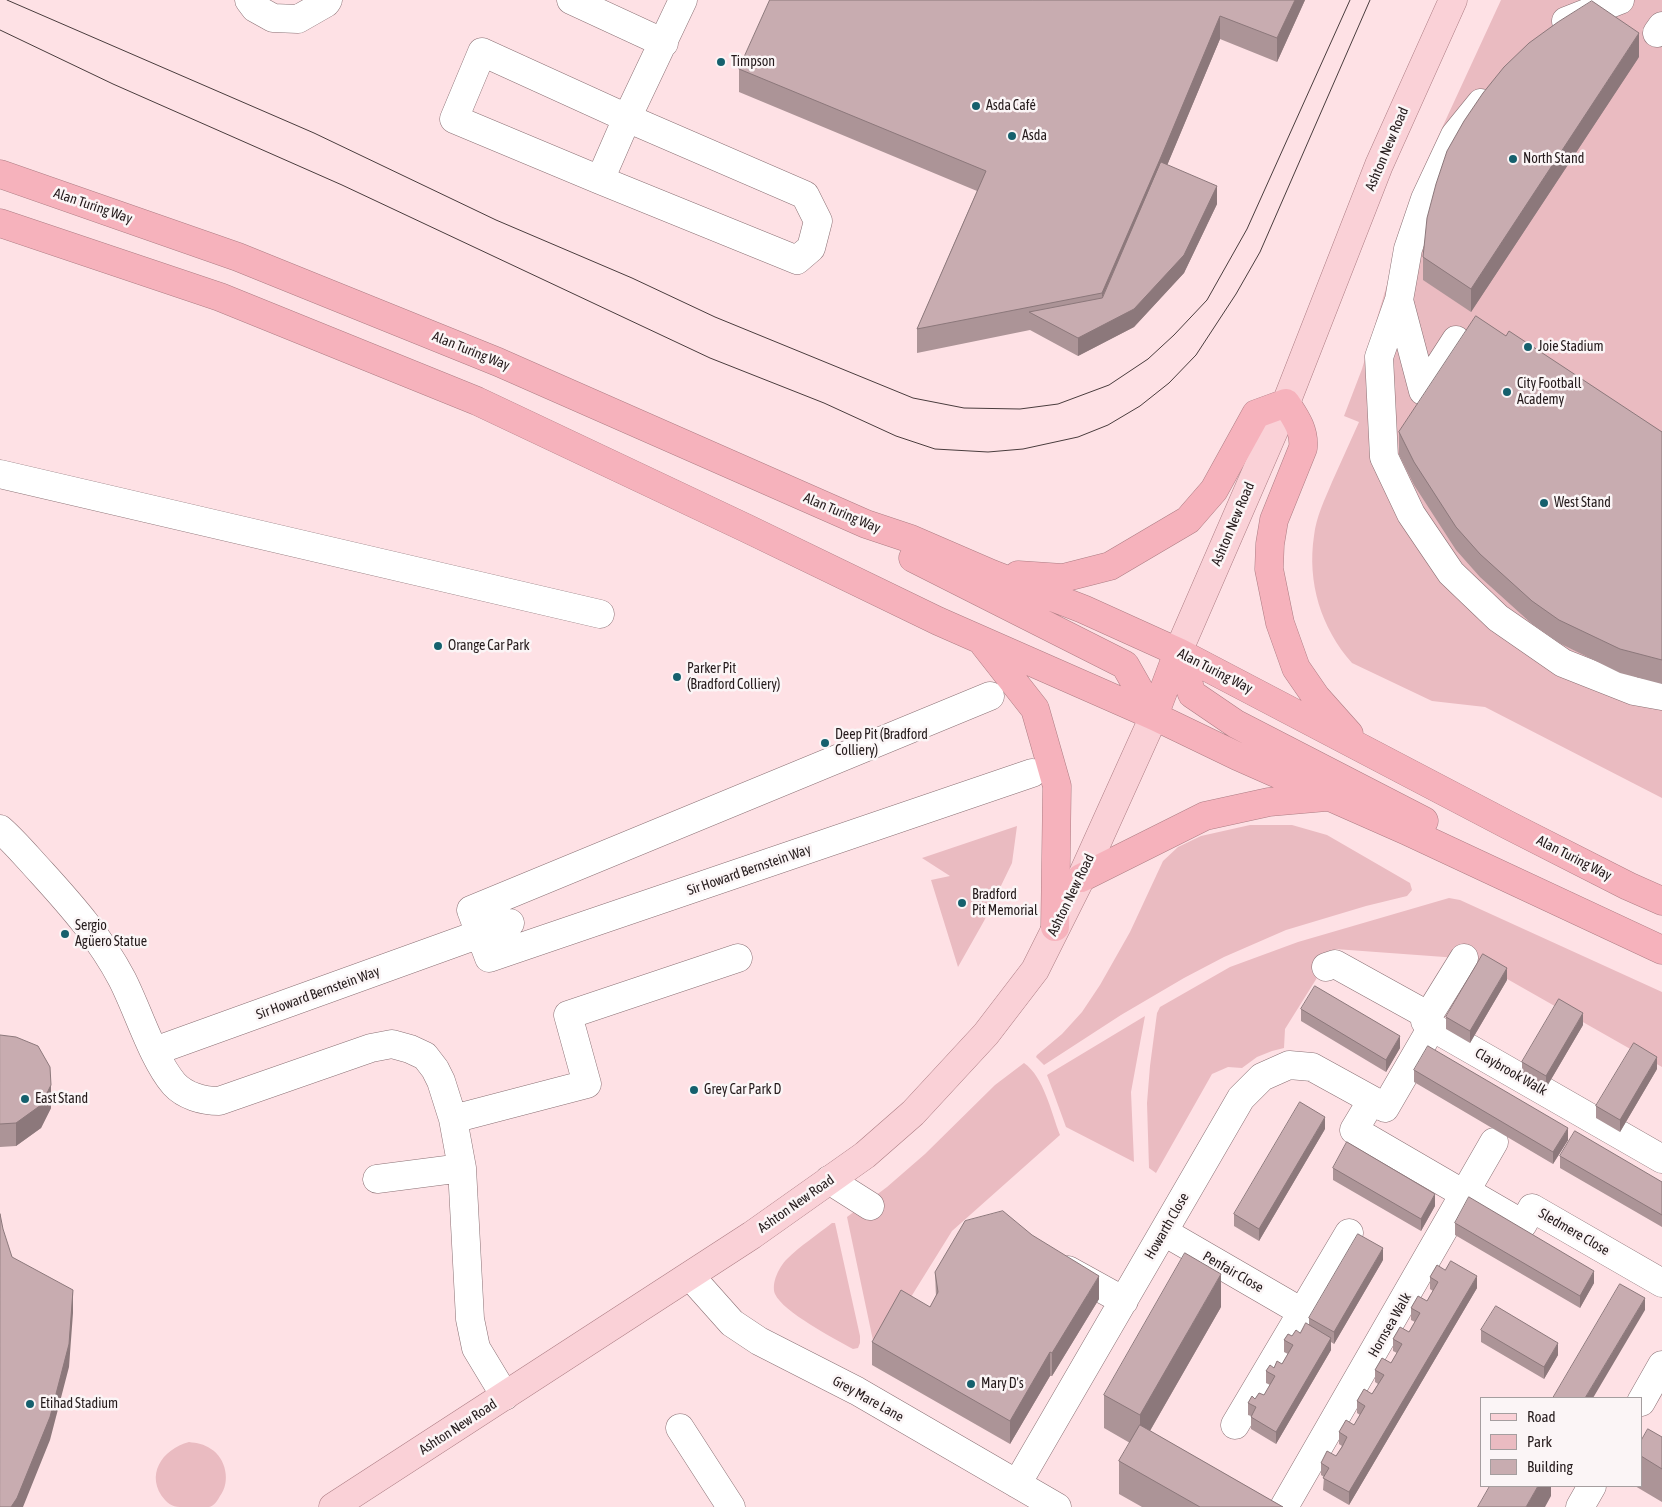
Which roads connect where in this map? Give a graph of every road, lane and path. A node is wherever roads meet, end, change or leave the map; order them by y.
1 (249, 0) edge
2 (328, 0) edge
3 (571, 0) edge
4 (683, 0) edge
5 (1453, 0) edge
6 (1620, 0) edge
7 (1551, 34) edge
8 (664, 43) junction
9 (1497, 84) edge
10 (627, 118) junction
11 (0, 174) edge
12 (600, 180) junction
13 (0, 223) edge
14 (1398, 300) junction
15 (1456, 340) dead end
16 (1286, 403) junction
17 (0, 474) edge
18 (866, 524) junction
19 (992, 574) junction
20 (600, 614) dead end
21 (982, 641) junction
22 (1178, 652) junction
23 (990, 696) dead end
24 (1662, 696) edge
25 (1154, 716) junction
26 (1358, 745) junction
27 (1032, 773) dead end
28 (1327, 797) junction
29 (0, 829) edge
30 (1081, 878) junction
31 (1662, 901) edge
32 (1584, 914) junction
33 (510, 924) dead end
34 (1055, 927) junction
35 (480, 934) junction
36 (1662, 950) edge
37 (738, 958) dead end
38 (1464, 958) dead end
39 (1326, 967) dead end
40 (1430, 1022) junction
41 (155, 1051) junction
42 (1372, 1100) junction
43 (453, 1119) junction
44 (1494, 1142) dead end
45 (1662, 1159) edge
46 (462, 1168) junction
47 (377, 1180) dead end
48 (829, 1180) junction
49 (1465, 1193) junction
50 (870, 1206) dead end
51 (1164, 1232) junction
52 (1349, 1233) dead end
53 (1068, 1270) edge
54 (691, 1277) junction
55 (1662, 1283) edge
56 (1124, 1301) junction
57 (1302, 1312) junction
58 (1662, 1365) edge
59 (505, 1396) junction
60 (1642, 1400) edge
61 (1235, 1425) dead end
62 (680, 1428) dead end
63 (1018, 1484) junction
64 (1591, 1487) edge
65 (333, 1507) edge
66 (731, 1507) edge
67 (1057, 1507) edge
68 (1284, 1507) edge
69 (1580, 1507) edge

1 - 2 street
3 - 8 street
4 - 8 street
5 - 16 main road, Ashton New Road
6 - 7 street
8 - 10 street
9 - 14 street
10 - 12 street
10 - 12 street
10 - 12 street
11 - 18 highway, Alan Turing Way
13 - 21 highway
14 - 15 street
14 - 24 street
16 - 19 highway
16 - 22 main road, Ashton New Road
16 - 26 highway
17 - 20 street
18 - 19 highway, Alan Turing Way
18 - 25 highway
19 - 22 highway, Alan Turing Way
21 - 25 highway
21 - 34 highway
22 - 25 highway, Ashton New Road
22 - 26 highway, Alan Turing Way
22 - 32 highway
23 - 35 street, Sir Howard Bernstein Way
25 - 28 highway
25 - 30 main road, Ashton New Road
26 - 31 highway, Alan Turing Way
27 - 35 street, Sir Howard Bernstein Way
28 - 30 highway
28 - 32 highway
29 - 41 street
30 - 34 main road, Ashton New Road
32 - 36 highway
33 - 35 street, Sir Howard Bernstein Way
34 - 48 main road, Ashton New Road
35 - 41 street, Sir Howard Bernstein Way
37 - 43 street
38 - 40 street
39 - 40 street, Claybrook Walk
40 - 42 street
40 - 45 street, Claybrook Walk
41 - 43 street
42 - 49 street, Sledmere Close
42 - 51 street, Howarth Close
43 - 46 street
44 - 49 street, Hornsea Walk
46 - 47 street
46 - 59 street
48 - 50 street
48 - 54 main road, Ashton New Road
49 - 55 street, Sledmere Close
49 - 68 street, Hornsea Walk
51 - 56 street, Howarth Close
51 - 57 street, Penfair Close
52 - 57 street
53 - 56 street
54 - 59 main road, Ashton New Road
54 - 63 street, Grey Mare Lane
56 - 63 street, Howarth Close
57 - 61 street
58 - 60 street
59 - 65 main road, Ashton New Road
62 - 66 street
63 - 67 street, Grey Mare Lane
64 - 69 street

